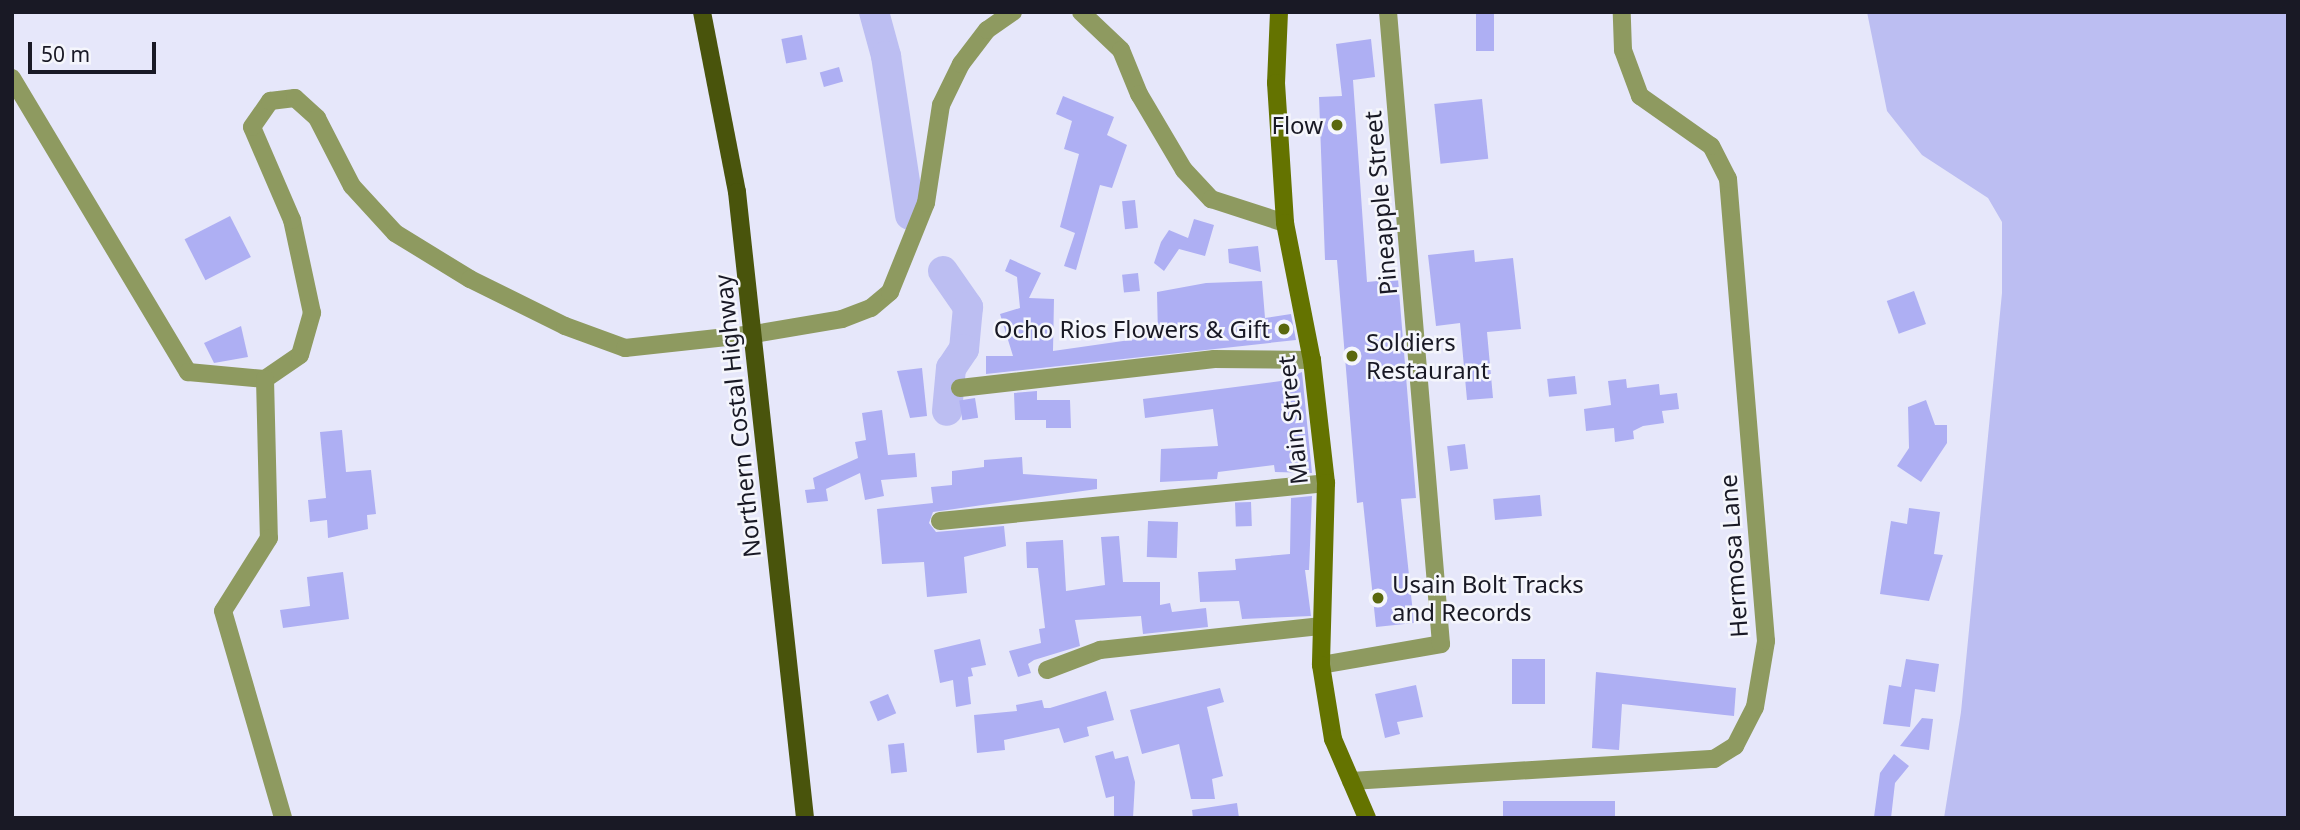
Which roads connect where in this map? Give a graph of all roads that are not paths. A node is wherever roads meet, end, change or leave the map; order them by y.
1 (702, 12) edge
2 (1013, 12) edge
3 (1081, 12) edge
4 (1279, 12) edge
5 (1388, 12) edge
6 (1622, 12) edge
7 (12, 78) edge
8 (1285, 223) junction
9 (754, 334) junction
10 (1312, 360) junction
11 (265, 379) junction
12 (960, 388) dead end
13 (1326, 483) junction
14 (940, 521) dead end
15 (1320, 626) junction
16 (1321, 665) junction
17 (1047, 670) dead end
18 (1350, 781) junction
19 (283, 818) edge
20 (805, 818) edge
21 (1367, 818) edge

1 - 9 main road, Northern Costal Highway
2 - 9 street
3 - 8 street
4 - 8 street, Main Street
5 - 16 street, Pineapple Street
6 - 18 street, Hermosa Lane
7 - 11 street
8 - 10 street, Main Street
9 - 11 street
9 - 20 main road, Northern Costal Highway
10 - 12 street
10 - 13 street, Main Street
11 - 19 street
13 - 14 street
13 - 15 street, Main Street
15 - 16 street, Main Street
15 - 17 street
16 - 18 street, Main Street
18 - 21 street, Main Street

